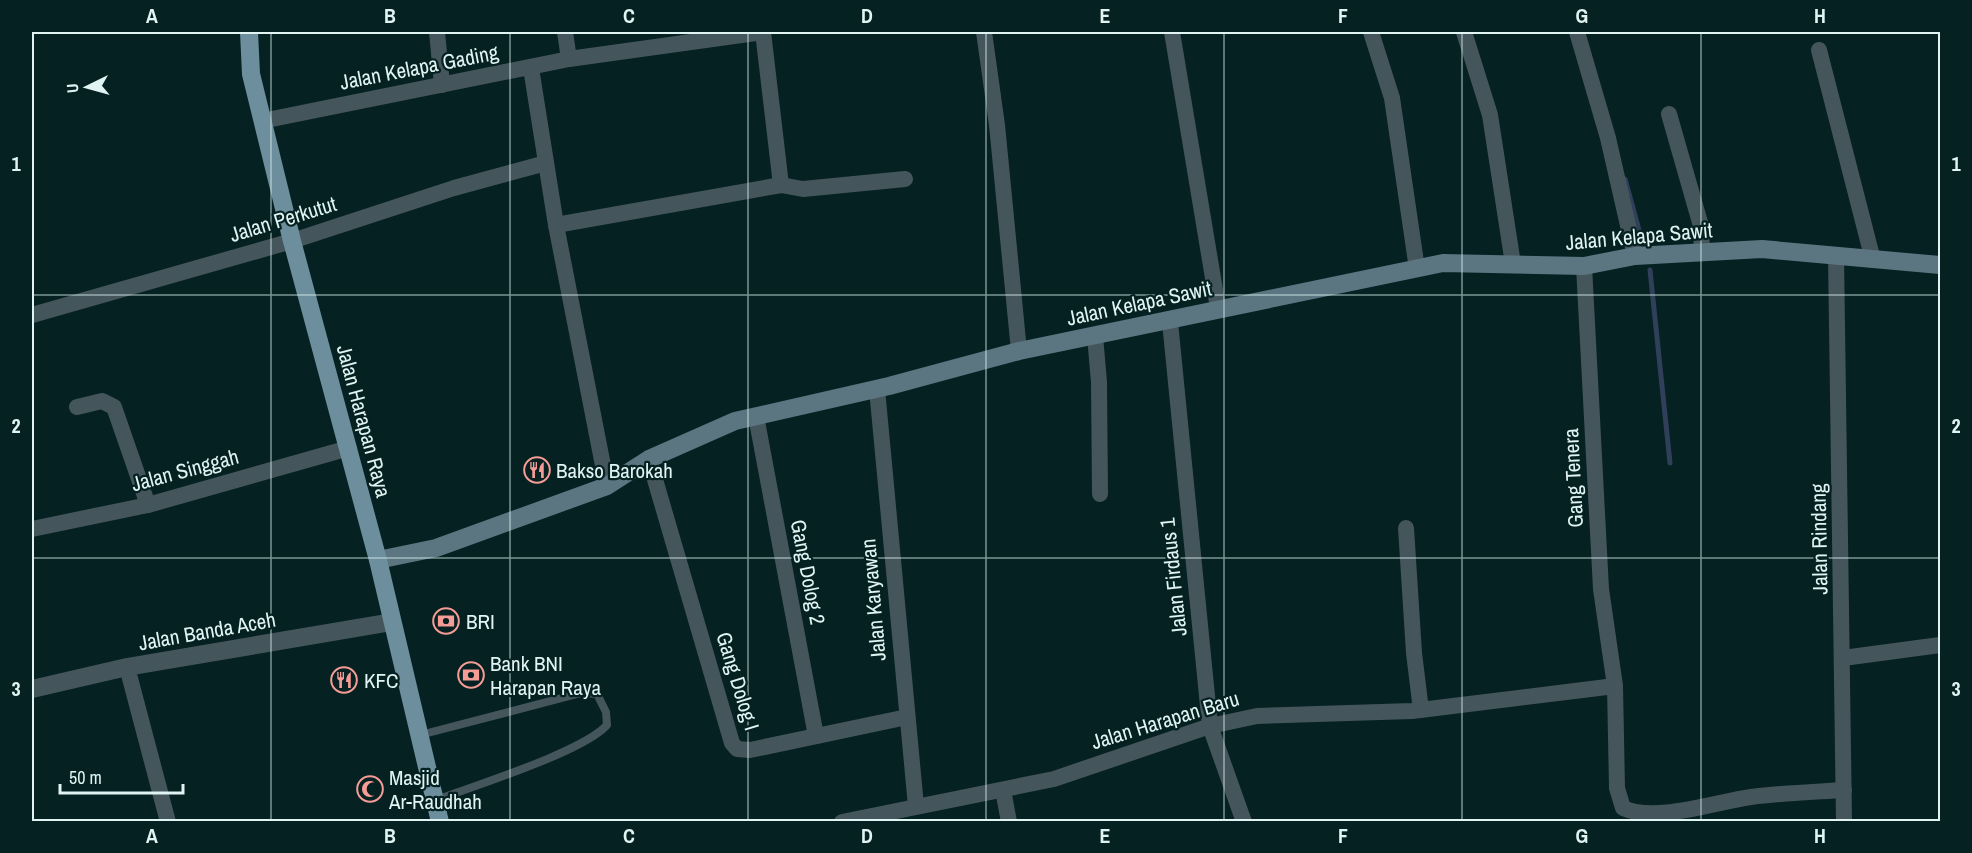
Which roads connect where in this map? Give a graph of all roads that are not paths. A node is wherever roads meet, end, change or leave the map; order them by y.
1 (249, 32) edge
2 (437, 32) edge
3 (565, 32) edge
4 (763, 32) edge
5 (984, 32) edge
6 (1172, 32) edge
7 (1371, 32) edge
8 (1464, 32) edge
9 (1577, 32) edge
10 (1819, 50) dead end
11 (569, 59) junction
12 (531, 68) junction
13 (442, 86) junction
14 (1669, 114) dead end
15 (262, 121) junction
16 (546, 163) junction
17 (905, 179) dead end
18 (781, 185) junction
19 (556, 225) junction
20 (292, 242) junction
21 (1702, 253) junction
22 (1836, 255) junction
23 (1635, 256) junction
24 (1874, 260) junction
25 (1514, 264) junction
26 (1941, 265) edge
27 (1584, 266) junction
28 (1417, 268) junction
29 (1218, 308) junction
30 (32, 315) edge
31 (1170, 322) junction
32 (1095, 336) junction
33 (1019, 351) junction
34 (877, 389) junction
35 (77, 407) dead end
36 (756, 416) junction
37 (349, 448) junction
38 (649, 459) junction
39 (607, 486) junction
40 (1100, 494) dead end
41 (148, 505) junction
42 (1406, 528) dead end
43 (32, 529) edge
44 (378, 560) junction
45 (392, 622) junction
46 (1941, 645) edge
47 (1844, 658) junction
48 (127, 667) junction
49 (1615, 686) junction
50 (32, 689) edge
51 (1421, 710) junction
52 (907, 717) junction
53 (1210, 726) junction
54 (418, 735) junction
55 (816, 736) junction
56 (1003, 790) junction
57 (1844, 790) junction
58 (433, 801) junction
59 (916, 806) junction
60 (168, 822) edge
61 (440, 822) edge
62 (842, 822) edge
63 (1009, 822) edge
64 (1244, 822) edge
65 (1844, 822) edge

1 - 15 main road, Jalan Harapan Raya
2 - 13 street
3 - 11 street
4 - 11 street, Jalan Kelapa Gading
4 - 18 street
5 - 33 street
6 - 29 street
7 - 28 street
8 - 25 street
9 - 23 street
10 - 24 street
11 - 12 street, Jalan Kelapa Gading
12 - 13 street, Jalan Kelapa Gading
12 - 16 street
13 - 15 street, Jalan Kelapa Gading
14 - 21 street
15 - 20 main road, Jalan Harapan Raya
16 - 19 street
16 - 20 street, Jalan Perkutut
17 - 18 street
18 - 19 street
19 - 39 street
20 - 30 street, Jalan Perkutut
20 - 37 main road, Jalan Harapan Raya
21 - 22 main road, Jalan Kelapa Sawit
21 - 23 main road, Jalan Kelapa Sawit
22 - 24 main road, Jalan Kelapa Sawit
22 - 47 street, Jalan Rindang
23 - 27 main road, Jalan Kelapa Sawit
24 - 26 main road, Jalan Kelapa Sawit
25 - 27 main road, Jalan Kelapa Sawit
25 - 28 main road, Jalan Kelapa Sawit
27 - 49 street, Gang Tenera
28 - 29 main road, Jalan Kelapa Sawit
29 - 31 main road, Jalan Kelapa Sawit
31 - 32 main road, Jalan Kelapa Sawit
31 - 53 street, Jalan Firdaus 1
32 - 33 main road, Jalan Kelapa Sawit
32 - 40 street
33 - 34 main road, Jalan Kelapa Sawit
34 - 36 main road, Jalan Kelapa Sawit
34 - 52 street, Jalan Karyawan
35 - 41 street
36 - 38 main road, Jalan Kelapa Sawit
36 - 55 street, Gang Dolog 2
37 - 41 street, Jalan Singgah
37 - 44 main road, Jalan Harapan Raya
38 - 39 main road, Jalan Kelapa Sawit
38 - 55 street, Gang Dolog I
39 - 44 main road, Jalan Kelapa Sawit
41 - 43 street, Jalan Singgah
42 - 51 street
44 - 45 main road, Jalan Harapan Raya
45 - 48 street, Jalan Banda Aceh
45 - 54 main road, Jalan Harapan Raya
46 - 47 street
47 - 57 street, Jalan Rindang
48 - 50 street, Jalan Banda Aceh
48 - 60 street
49 - 51 street, Jalan Harapan Baru
49 - 57 street, Gang Tenera
51 - 53 street, Jalan Harapan Baru
52 - 55 street, Gang Dolog I
52 - 59 street, Jalan Karyawan
53 - 56 street, Jalan Harapan Baru
53 - 64 street, Jalan Firdaus 1
54 - 58 main road, Jalan Harapan Raya
54 - 58 lane
56 - 59 street, Jalan Harapan Baru
56 - 63 street
57 - 65 street, Jalan Rindang
58 - 61 main road, Jalan Harapan Raya
59 - 62 street, Jalan Harapan Baru

